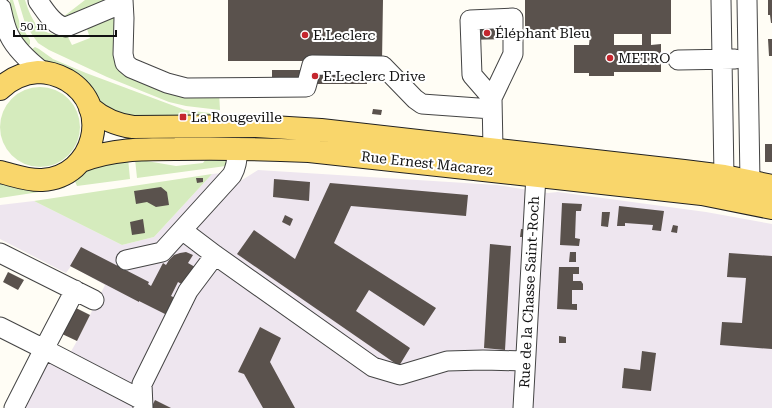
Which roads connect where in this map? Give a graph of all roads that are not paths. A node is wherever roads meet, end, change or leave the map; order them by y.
1 (38, 0) edge
2 (721, 0) edge
3 (747, 0) edge
4 (123, 1) edge
5 (1, 10) edge
6 (748, 58) junction
7 (722, 59) junction
8 (678, 60) dead end
9 (43, 72) junction
10 (0, 89) edge
11 (90, 108) junction
12 (238, 148) junction
13 (493, 149) junction
14 (81, 161) junction
15 (0, 163) edge
16 (9, 174) edge
17 (536, 176) junction
18 (724, 176) junction
19 (750, 181) junction
20 (772, 186) edge
21 (772, 208) edge
22 (182, 230) junction
23 (0, 253) edge
24 (215, 255) junction
25 (126, 260) dead end
26 (75, 290) junction
27 (94, 300) dead end
28 (0, 326) edge
29 (44, 349) junction
30 (525, 361) junction
31 (142, 404) edge
32 (14, 408) edge
33 (522, 408) edge

1 - 4 street
2 - 7 street
3 - 6 street
4 - 13 street
5 - 9 street
6 - 7 street
6 - 19 street
7 - 8 street
7 - 18 street
9 - 10 main road, Rue Ernest Macarez
9 - 11 main road, Rue Ernest Macarez
11 - 13 main road, Rue Ernest Macarez
11 - 14 main road, Rue Ernest Macarez
12 - 14 main road, Rue Ernest Macarez
12 - 17 main road, Rue Ernest Macarez
12 - 22 street
13 - 18 main road, Rue Ernest Macarez
14 - 16 main road, Rue Ernest Macarez
15 - 16 main road, Rue Ernest Macarez
17 - 21 main road, Rue Ernest Macarez
17 - 30 street, Rue de la Chasse Saint-Roch
18 - 19 main road, Rue Ernest Macarez
19 - 20 main road, Rue Ernest Macarez
22 - 24 street
22 - 25 street
23 - 26 street
24 - 30 street
24 - 31 street
26 - 27 street
26 - 29 street
28 - 29 street
29 - 31 street
29 - 32 street
30 - 33 street, Rue de la Chasse Saint-Roch

